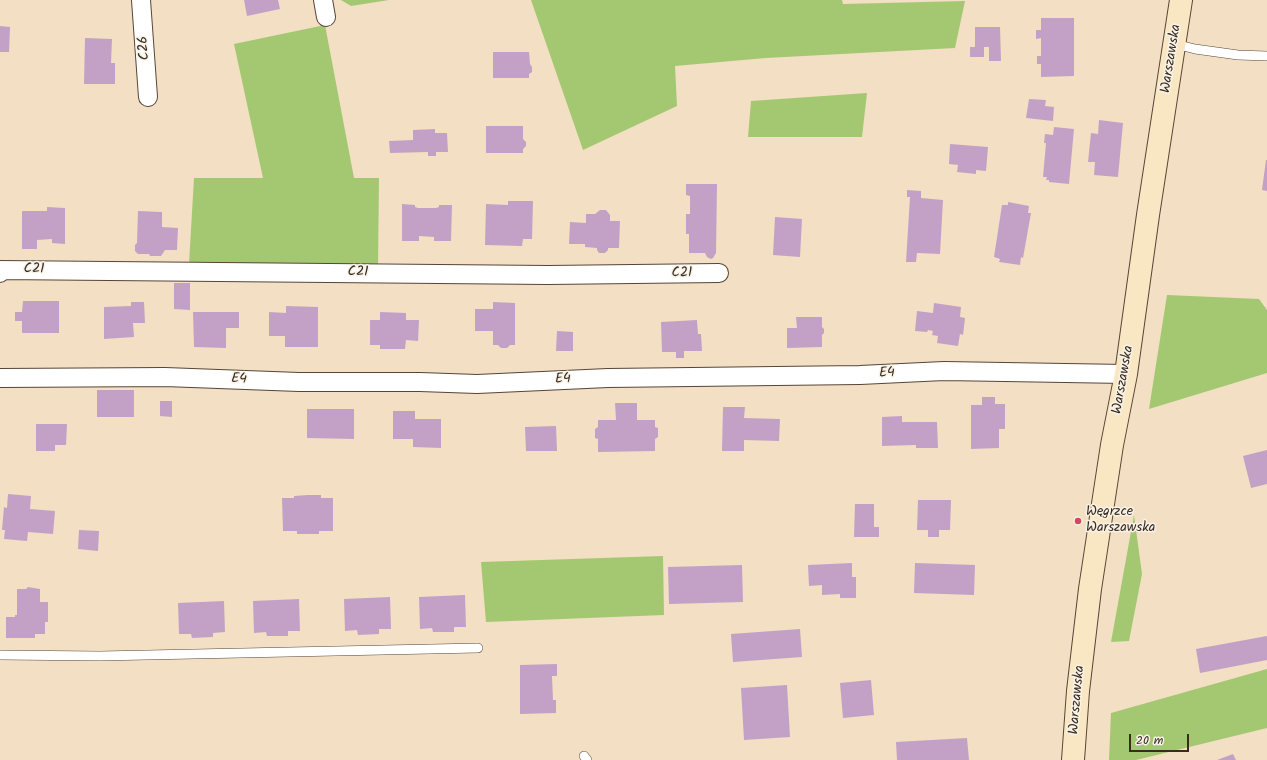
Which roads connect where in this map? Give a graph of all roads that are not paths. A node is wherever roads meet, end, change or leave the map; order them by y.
1 (141, 0) edge
2 (1182, 0) edge
3 (1175, 44) junction
4 (1267, 56) edge
5 (148, 97) dead end
6 (0, 273) edge
7 (718, 273) dead end
8 (1126, 374) junction
9 (0, 378) edge
10 (478, 648) dead end
11 (0, 655) edge
12 (1073, 760) edge

1 - 5 street, C26
2 - 3 main road, Warszawska
3 - 4 lane
3 - 8 main road, Warszawska
6 - 7 street, C21
8 - 9 street, E4
8 - 12 main road, Warszawska
10 - 11 lane

